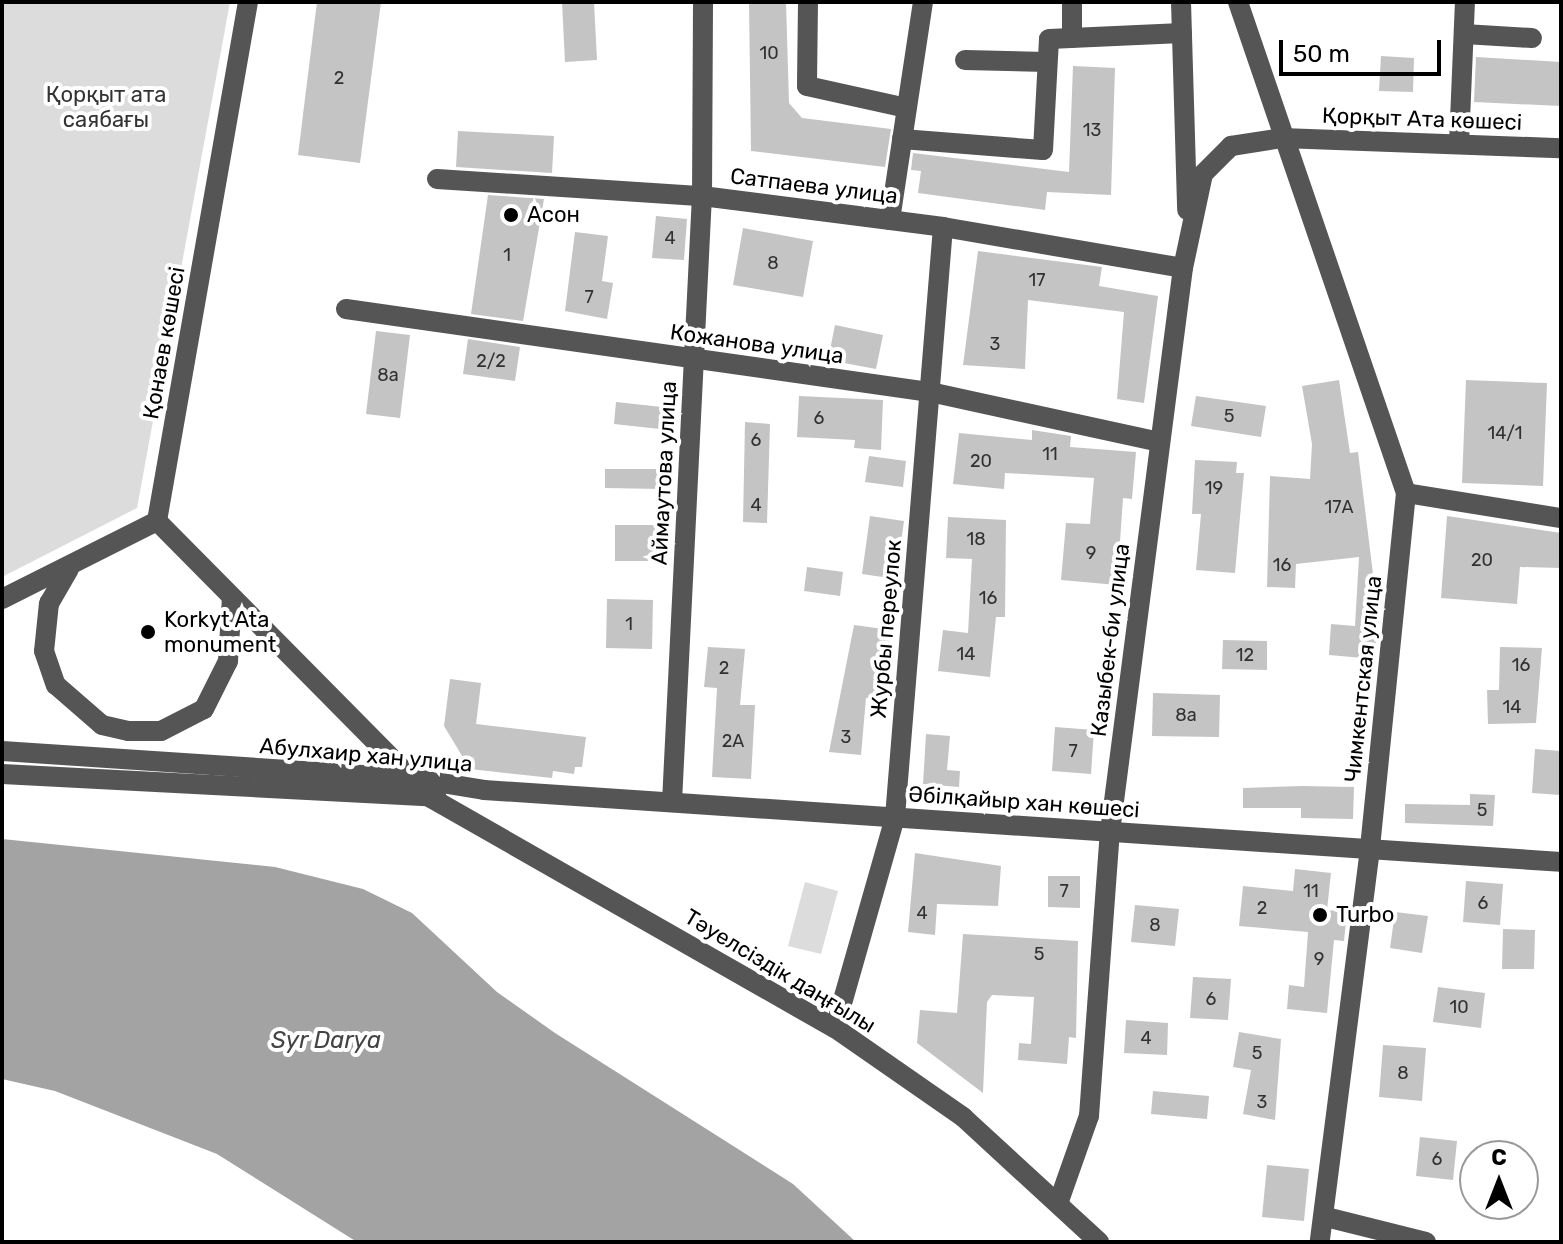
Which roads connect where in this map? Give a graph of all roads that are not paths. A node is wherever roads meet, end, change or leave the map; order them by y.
1 (248, 2) edge
2 (703, 2) edge
3 (808, 2) edge
4 (923, 2) edge
5 (1072, 2) edge
6 (1181, 2) edge
7 (1238, 2) edge
8 (1465, 2) edge
9 (1182, 33) junction
10 (1464, 34) junction
11 (1072, 38) junction
12 (1532, 38) dead end
13 (965, 60) dead end
14 (1047, 62) junction
15 (907, 108) junction
16 (1282, 138) junction
17 (902, 139) junction
18 (1459, 144) junction
19 (1561, 148) edge
20 (437, 179) dead end
21 (702, 196) junction
22 (890, 220) junction
23 (943, 227) junction
24 (1188, 239) junction
25 (1183, 268) junction
26 (346, 309) dead end
27 (694, 360) junction
28 (930, 392) junction
29 (1159, 442) junction
30 (1406, 493) junction
31 (1561, 518) edge
32 (157, 521) junction
33 (74, 563) junction
34 (232, 598) junction
35 (2, 599) edge
36 (2, 751) edge
37 (2, 774) edge
38 (411, 778) junction
39 (484, 790) junction
40 (431, 798) junction
41 (672, 802) junction
42 (895, 817) junction
43 (1110, 832) junction
44 (1370, 849) junction
45 (1561, 862) edge
46 (835, 1028) junction
47 (1059, 1201) junction
48 (1326, 1217) junction
49 (1099, 1242) edge
50 (1320, 1242) edge
51 (1426, 1242) edge

1 - 32 street, Қонаев көшесі
2 - 21 street, Аймаутова улица
3 - 15 street
4 - 15 street
5 - 11 street
6 - 9 street
7 - 16 street, Чимкентская улица
8 - 10 street
9 - 11 street
9 - 24 street
10 - 12 street
10 - 18 street
11 - 14 street
13 - 14 street
14 - 17 street
15 - 17 street
16 - 18 street, Қорқыт Ата көшесі
16 - 24 street, Казыбек-би улица
16 - 30 street, Чимкентская улица
17 - 22 street
18 - 19 street, Қорқыт Ата көшесі
20 - 21 street, Сатпаева улица
21 - 22 street, Сатпаева улица
21 - 27 street, Аймаутова улица
22 - 23 street, Сатпаева улица
23 - 25 street, Сатпаева улица
23 - 28 street, Журбы переулок
24 - 25 street, Казыбек-би улица
25 - 29 street, Казыбек-би улица
26 - 27 street, Кожанова улица
27 - 28 street, Кожанова улица
27 - 41 street, Аймаутова улица
28 - 29 street, Кожанова улица
28 - 42 street, Журбы переулок
29 - 43 street, Казыбек-би улица
30 - 31 street
30 - 44 street, Чимкентская улица
32 - 33 street
32 - 34 street
33 - 34 street
33 - 35 street
34 - 38 street, Тәуелсіздік даңғылы
36 - 38 street, Абулхаир хан улица
37 - 40 street, Абулхаир хан улица
38 - 39 street, Абулхаир хан улица
38 - 40 street, Тәуелсіздік даңғылы
39 - 40 street, Абулхаир хан улица
39 - 41 street, Әбілқайыр хан көшесі
40 - 46 street, Тәуелсіздік даңғылы
41 - 42 street, Әбілқайыр хан көшесі
42 - 43 street, Әбілқайыр хан көшесі
42 - 46 street, Журбы переулок
43 - 44 street, Әбілқайыр хан көшесі
43 - 47 street, Казыбек-би улица
44 - 45 street, Әбілқайыр хан көшесі
44 - 48 street, Чимкентская улица
46 - 47 street, Тәуелсіздік даңғылы
47 - 49 street, Тәуелсіздік даңғылы
48 - 50 street, Чимкентская улица
48 - 51 street

